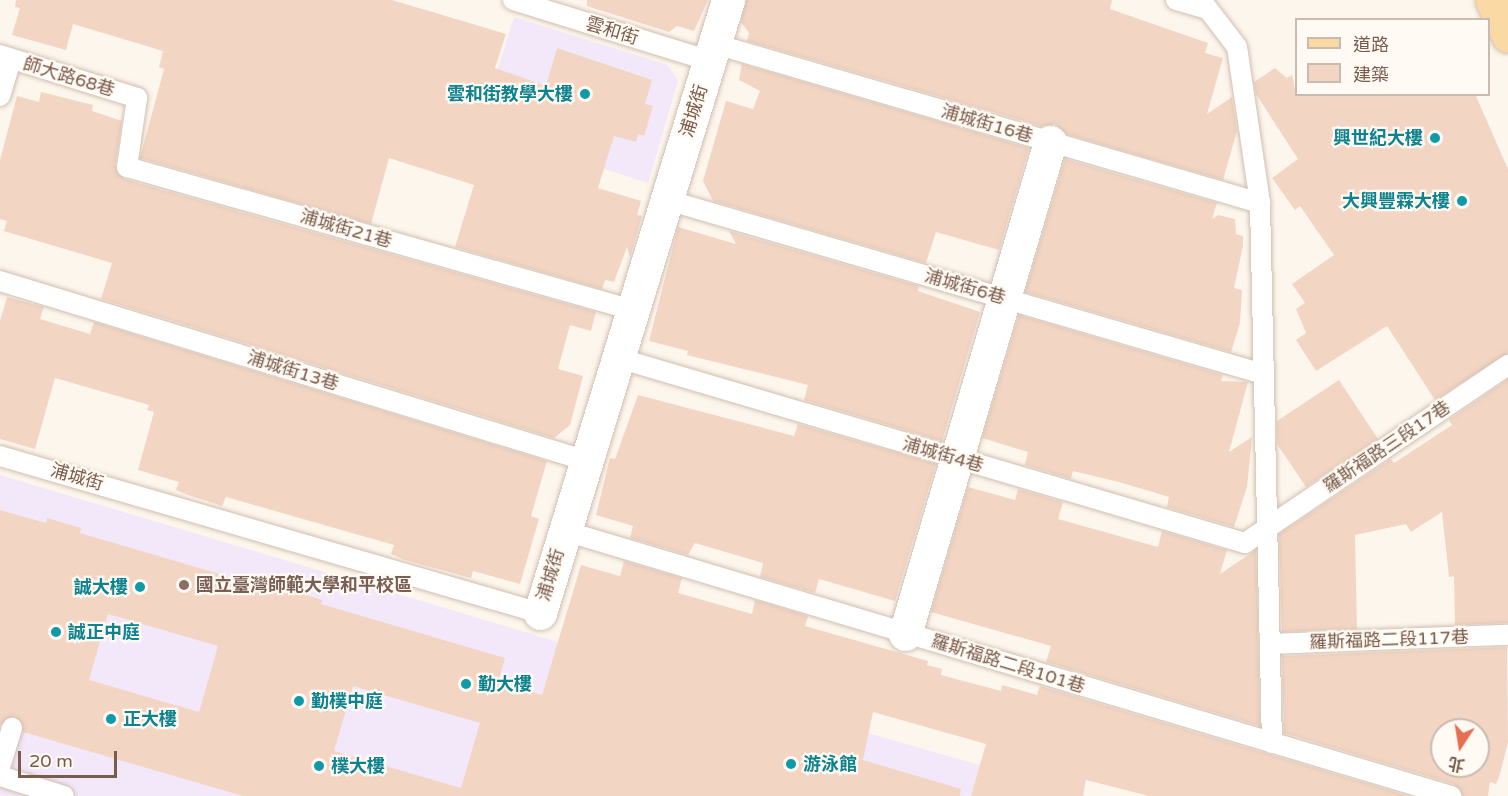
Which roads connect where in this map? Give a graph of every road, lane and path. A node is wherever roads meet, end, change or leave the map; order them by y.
1 (513, 0) edge
2 (728, 0) edge
3 (1176, 0) edge
4 (1491, 0) edge
5 (1204, 5) edge
6 (1508, 36) edge
7 (712, 53) junction
8 (6, 57) edge
9 (0, 96) edge
10 (138, 98) joint
11 (1050, 142) junction
12 (667, 200) junction
13 (1260, 203) junction
14 (0, 281) edge
15 (1005, 298) junction
16 (633, 310) junction
17 (618, 358) junction
18 (1508, 365) edge
19 (1263, 374) junction
20 (0, 456) edge
21 (955, 459) junction
22 (587, 461) junction
23 (1265, 530) junction
24 (565, 531) junction
25 (540, 613) joint
26 (905, 634) junction
27 (1508, 635) edge
28 (1270, 644) junction
29 (12, 729) dead end
30 (1272, 743) junction
31 (0, 767) edge
32 (0, 776) edge
33 (64, 796) edge
34 (1451, 796) edge

1 - 7 lane, 雲和街
2 - 7 street, 浦城街
3 - 5 lane
4 - 6 main road
5 - 13 lane
7 - 11 lane, 浦城街16巷
7 - 12 street, 浦城街
8 - 9 lane
8 - 10 lane, 師大路68巷
10 - 16 lane, 浦城街21巷
11 - 13 lane, 浦城街16巷
11 - 15 street
12 - 15 lane, 浦城街6巷
12 - 16 street, 浦城街
13 - 19 lane
14 - 22 lane, 浦城街13巷
15 - 19 lane, 浦城街6巷
15 - 21 street
16 - 17 street, 浦城街
17 - 21 lane, 浦城街4巷
17 - 22 street, 浦城街
18 - 23 lane, 羅斯福路三段17巷
19 - 23 lane
20 - 25 lane, 浦城街
21 - 23 lane, 浦城街4巷
21 - 26 street
22 - 24 street, 浦城街
23 - 28 lane
24 - 25 street, 浦城街
24 - 26 lane, 羅斯福路二段101巷
26 - 30 lane, 羅斯福路二段101巷
27 - 28 lane, 羅斯福路二段117巷
28 - 30 lane
29 - 31 lane
30 - 34 lane, 羅斯福路二段101巷
32 - 33 lane

